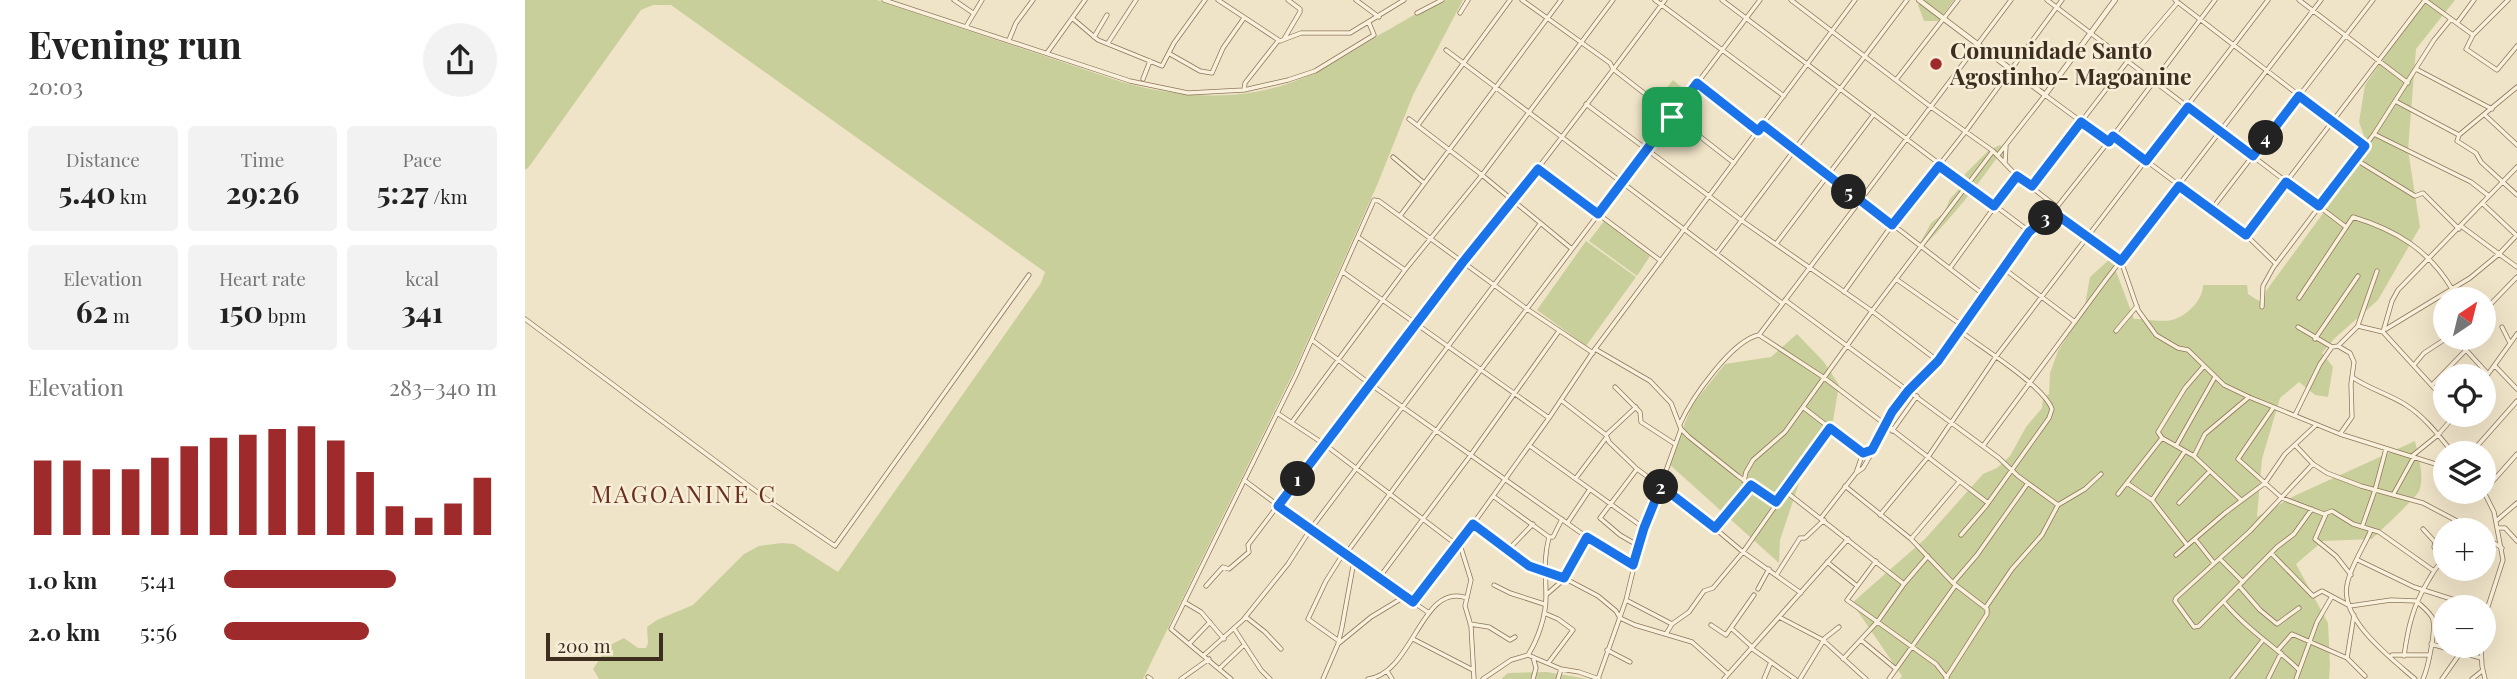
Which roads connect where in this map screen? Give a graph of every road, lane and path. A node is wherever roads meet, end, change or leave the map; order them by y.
1 (884, 0) edge
2 (954, 0) edge
3 (982, 0) edge
4 (1033, 0) edge
5 (1085, 0) edge
6 (1136, 0) edge
7 (1205, 0) edge
8 (1218, 0) edge
9 (1288, 0) edge
10 (1356, 0) edge
11 (1404, 0) edge
12 (1442, 0) edge
13 (1468, 0) edge
14 (1510, 0) edge
15 (1522, 0) edge
16 (1561, 0) edge
17 (1613, 0) edge
18 (1655, 0) edge
19 (1665, 0) edge
20 (1722, 0) edge
21 (1760, 0) edge
22 (1791, 0) edge
23 (1907, 0) edge
24 (1919, 0) edge
25 (1958, 0) edge
26 (2011, 0) edge
27 (2047, 0) edge
28 (2062, 0) edge
29 (2115, 0) edge
30 (2215, 0) edge
31 (2268, 0) edge
32 (2299, 0) edge
33 (2321, 0) edge
34 (2373, 0) edge
35 (2425, 0) edge
36 (2474, 0) edge
37 (2508, 0) edge
38 (1853, 1) edge
39 (2176, 1) edge
40 (1661, 5) junction
41 (2056, 8) junction
42 (2313, 10) junction
43 (973, 13) junction
44 (1417, 13) dead end
45 (1460, 13) dead end
46 (1107, 15) dead end
47 (1378, 17) junction
48 (1549, 17) junction
49 (1072, 18) junction
50 (1244, 18) junction
51 (1746, 18) junction
52 (1944, 19) junction
53 (2200, 19) junction
54 (2451, 19) junction
55 (1369, 23) junction
56 (2457, 23) junction
57 (967, 26) junction
58 (1833, 31) junction
59 (2091, 33) junction
60 (2346, 35) junction
61 (2473, 35) junction
62 (1094, 37) junction
63 (1009, 40) junction
64 (1280, 41) junction
65 (1582, 42) junction
66 (1108, 43) junction
67 (1978, 44) junction
68 (2234, 46) junction
69 (2517, 46) edge
70 (1446, 50) dead end
71 (1722, 51) junction
72 (1047, 53) junction
73 (1170, 54) junction
74 (1865, 56) junction
75 (1150, 61) junction
76 (2379, 61) junction
77 (1463, 62) junction
78 (2127, 62) junction
79 (1808, 65) junction
80 (1613, 69) junction
81 (2011, 69) junction
82 (2416, 69) junction
83 (2266, 72) junction
84 (1143, 79) dead end
85 (1896, 80) junction
86 (2154, 82) junction
87 (1697, 83) junction
88 (2408, 83) junction
89 (1496, 87) junction
90 (2517, 87) edge
91 (1840, 88) junction
92 (1244, 90) junction
93 (2512, 93) junction
94 (2045, 95) junction
95 (1784, 96) junction
96 (2299, 96) junction
97 (2517, 97) edge
98 (2397, 102) junction
99 (1586, 104) junction
100 (1931, 107) junction
101 (2188, 107) junction
102 (2493, 109) junction
103 (1529, 112) junction
104 (1874, 114) junction
105 (2485, 115) junction
106 (1672, 117) junction
107 (1409, 119) dead end
108 (2332, 121) junction
109 (2081, 122) junction
110 (1418, 125) junction
111 (1763, 125) junction
112 (1758, 131) junction
113 (1966, 131) junction
114 (2221, 132) junction
115 (2374, 134) junction
116 (2459, 135) junction
117 (1563, 136) junction
118 (2113, 136) junction
119 (1905, 140) junction
120 (2109, 142) junction
121 (2006, 144) junction
122 (2517, 145) edge
123 (2365, 146) junction
124 (1647, 149) junction
125 (1794, 150) junction
126 (1450, 151) junction
127 (1993, 151) junction
128 (1998, 155) junction
129 (2253, 156) junction
130 (1394, 157) dead end
131 (2355, 159) junction
132 (2146, 161) junction
133 (1734, 163) junction
134 (2005, 163) junction
135 (1939, 166) junction
136 (2517, 167) edge
137 (1538, 169) junction
138 (1828, 175) junction
139 (1482, 176) junction
140 (2017, 176) junction
141 (2286, 182) junction
142 (1425, 183) junction
143 (1622, 183) junction
144 (2503, 183) junction
145 (1966, 186) junction
146 (2032, 186) junction
147 (2179, 186) junction
148 (2517, 195) edge
149 (1709, 196) junction
150 (2489, 196) junction
151 (1860, 200) junction
152 (1513, 202) junction
153 (2482, 202) junction
154 (1994, 206) junction
155 (2319, 206) junction
156 (2057, 207) junction
157 (2211, 210) junction
158 (2053, 212) junction
159 (1598, 214) junction
160 (1400, 216) junction
161 (1741, 220) junction
162 (1540, 224) junction
163 (1892, 225) junction
164 (2346, 227) junction
165 (2460, 228) junction
166 (1684, 229) junction
167 (2029, 232) junction
168 (2246, 235) junction
169 (2517, 235) edge
170 (2088, 236) junction
171 (1358, 237) junction
172 (1430, 239) junction
173 (1776, 244) junction
174 (1921, 246) junction
175 (1572, 249) junction
176 (1716, 253) junction
177 (2499, 254) junction
178 (2430, 258) junction
179 (1661, 261) junction
180 (2121, 261) junction
181 (1463, 262) junction
182 (2276, 264) junction
183 (1809, 267) junction
184 (2517, 267) edge
185 (1950, 268) junction
186 (2003, 268) junction
187 (1405, 270) junction
188 (2377, 271) dead end
189 (1343, 272) junction
190 (1029, 275) dead end
191 (2358, 276) dead end
192 (2517, 277) edge
193 (1896, 279) junction
194 (1494, 285) junction
195 (2451, 287) edge
196 (2455, 287) edge
197 (1844, 292) junction
198 (1984, 294) junction
199 (2043, 297) junction
200 (2299, 298) dead end
201 (1383, 299) junction
202 (2496, 299) edge
203 (2433, 301) edge
204 (1784, 302) junction
205 (2137, 306) junction
206 (2262, 307) dead end
207 (1527, 309) junction
208 (1872, 311) junction
209 (525, 318) edge
210 (2075, 322) junction
211 (1417, 324) junction
212 (2358, 326) junction
213 (2298, 327) dead end
214 (2502, 327) dead end
215 (1962, 329) junction
216 (1560, 331) junction
217 (2116, 331) dead end
218 (2384, 331) junction
219 (1759, 334) junction
220 (2517, 334) edge
221 (2315, 339) junction
222 (1312, 340) junction
223 (2510, 343) junction
224 (1846, 345) junction
225 (2332, 346) junction
226 (2338, 346) junction
227 (2433, 347) edge
228 (1448, 348) junction
229 (2466, 350) joint
230 (1594, 351) junction
231 (1338, 358) junction
232 (1995, 358) junction
233 (1938, 361) junction
234 (2479, 364) edge
235 (2496, 364) edge
236 (2414, 365) junction
237 (2204, 366) junction
238 (2496, 367) edge
239 (1480, 371) junction
240 (1823, 377) junction
241 (2215, 377) junction
242 (2351, 377) junction
243 (2030, 382) junction
244 (1370, 384) junction
245 (2431, 385) joint
246 (1615, 387) dead end
247 (2517, 389) edge
248 (1908, 391) junction
249 (1515, 394) junction
250 (1917, 397) junction
251 (2249, 397) junction
252 (1561, 400) junction
253 (2517, 401) edge
254 (1636, 407) junction
255 (2273, 407) junction
256 (1403, 408) junction
257 (1803, 408) junction
258 (1277, 413) junction
259 (2295, 415) junction
260 (1549, 418) junction
261 (1292, 422) junction
262 (1951, 422) junction
263 (2316, 425) junction
264 (1885, 426) junction
265 (1681, 427) junction
266 (2445, 427) edge
267 (1830, 428) junction
268 (1892, 431) junction
269 (1436, 433) junction
270 (2340, 434) junction
271 (2438, 435) junction
272 (1606, 436) junction
273 (2162, 438) junction
274 (2443, 441) edge
275 (2482, 441) edge
276 (1324, 444) junction
277 (1675, 444) junction
278 (2295, 445) junction
279 (1530, 446) junction
280 (1983, 446) junction
281 (2176, 446) junction
282 (1875, 447) junction
283 (2386, 449) junction
284 (2185, 452) junction
285 (1863, 453) junction
286 (2517, 454) edge
287 (1470, 456) junction
288 (2194, 456) junction
289 (1928, 457) junction
290 (2413, 457) junction
291 (2433, 463) edge
292 (2313, 464) junction
293 (1357, 469) junction
294 (1637, 469) junction
295 (2011, 469) junction
296 (2210, 471) junction
297 (1746, 472) junction
298 (1856, 473) junction
299 (2101, 474) dead end
300 (1738, 476) junction
301 (2496, 477) edge
302 (1576, 478) junction
303 (1244, 480) junction
304 (1505, 480) junction
305 (1744, 481) junction
306 (1959, 481) junction
307 (2028, 483) junction
308 (2127, 483) junction
309 (2265, 483) junction
310 (1751, 485) junction
311 (1661, 486) junction
312 (1845, 486) junction
313 (1590, 489) junction
314 (2375, 490) junction
315 (1785, 491) junction
316 (1391, 494) junction
317 (2118, 494) dead end
318 (2393, 495) junction
319 (1493, 496) junction
320 (2282, 498) junction
321 (2153, 500) junction
322 (2241, 500) junction
323 (1776, 502) junction
324 (1988, 503) junction
325 (2179, 503) dead end
326 (2517, 503) edge
327 (1609, 505) junction
328 (2057, 505) junction
329 (1278, 506) junction
330 (2312, 509) junction
331 (2326, 514) junction
332 (1880, 515) junction
333 (2451, 518) edge
334 (1424, 519) junction
335 (1562, 519) junction
336 (1822, 519) junction
337 (2496, 521) joint
338 (1567, 522) junction
339 (1473, 524) junction
340 (1533, 524) junction
341 (2362, 527) junction
342 (1644, 528) junction
343 (1715, 528) junction
344 (2498, 528) junction
345 (2423, 529) dead end
346 (1310, 530) junction
347 (2371, 530) junction
348 (1961, 535) dead end
349 (1549, 537) junction
350 (1587, 537) junction
351 (2195, 538) junction
352 (1848, 539) junction
353 (1911, 539) junction
354 (2433, 540) edge
355 (2517, 541) edge
356 (1458, 544) junction
357 (2496, 544) edge
358 (2187, 545) junction
359 (1639, 546) junction
360 (2503, 549) junction
361 (1507, 551) junction
362 (1743, 552) junction
363 (2271, 553) junction
364 (1344, 555) junction
365 (2176, 555) dead end
366 (1928, 556) junction
367 (2220, 559) junction
368 (2358, 560) junction
369 (1354, 561) junction
370 (1876, 561) junction
371 (1827, 562) junction
372 (2214, 563) junction
373 (1633, 565) junction
374 (1769, 569) junction
375 (2433, 570) edge
376 (1543, 572) junction
377 (2433, 573) edge
378 (1777, 574) junction
379 (2351, 575) junction
380 (1564, 578) junction
381 (1379, 579) junction
382 (2244, 583) junction
383 (1903, 584) junction
384 (1494, 585) dead end
385 (1857, 585) junction
386 (1954, 585) junction
387 (1206, 586) dead end
388 (2240, 587) junction
389 (1758, 589) dead end
390 (2422, 590) junction
391 (1801, 593) junction
392 (1546, 595) junction
393 (2437, 595) edge
394 (2492, 595) edge
395 (1754, 596) dead end
396 (1404, 597) junction
397 (1467, 598) junction
398 (2331, 598) junction
399 (1626, 600) junction
400 (2416, 601) junction
401 (1184, 602) junction
402 (1413, 602) junction
403 (2224, 602) junction
404 (1545, 605) junction
405 (2350, 606) junction
406 (1986, 607) junction
407 (2299, 608) dead end
408 (1429, 613) junction
409 (1544, 613) junction
410 (2354, 615) junction
411 (1246, 617) junction
412 (1779, 617) junction
413 (1621, 618) junction
414 (1878, 621) junction
415 (1210, 622) junction
416 (1470, 624) junction
417 (1671, 624) junction
418 (1711, 625) dead end
419 (1839, 627) dead end
420 (1731, 628) junction
421 (1235, 630) junction
422 (1666, 634) junction
423 (1515, 638) dead end
424 (1224, 639) junction
425 (1413, 639) junction
426 (1823, 640) junction
427 (1861, 640) junction
428 (2263, 640) junction
429 (1190, 643) junction
430 (1338, 643) junction
431 (2310, 643) junction
432 (2431, 644) joint
433 (1244, 645) junction
434 (1751, 647) junction
435 (1912, 647) junction
436 (1281, 649) dead end
437 (1607, 650) junction
438 (2279, 651) junction
439 (1204, 655) junction
440 (2390, 655) junction
441 (2430, 655) junction
442 (1530, 656) junction
443 (2404, 656) junction
444 (2347, 658) junction
445 (2457, 658) edge
446 (2481, 658) edge
447 (1209, 659) junction
448 (1843, 660) junction
449 (1549, 662) junction
450 (1630, 662) dead end
451 (1771, 662) junction
452 (1220, 668) junction
453 (1562, 669) junction
454 (1896, 669) junction
455 (1473, 670) junction
456 (2299, 670) junction
457 (1387, 671) junction
458 (2482, 671) junction
459 (1728, 674) junction
460 (2410, 675) junction
461 (1391, 678) edge
462 (1947, 678) edge
463 (2365, 678) edge
464 (1181, 679) edge
465 (1231, 679) edge
466 (1270, 679) edge
467 (1323, 679) edge
468 (1368, 679) edge
469 (1474, 679) edge
470 (1483, 679) edge
471 (1533, 679) edge
472 (1558, 679) edge
473 (1599, 679) edge
474 (1724, 679) edge
475 (1764, 679) edge
476 (1797, 679) edge
477 (1866, 679) edge
478 (1889, 679) edge
479 (2232, 679) edge
480 (2268, 679) edge
481 (2296, 679) edge
482 (2405, 679) edge
483 (2415, 679) edge
484 (2423, 679) edge
485 (2442, 679) edge
486 (2472, 679) edge
487 (2485, 679) edge

1 - 57 street
2 - 43 street
3 - 43 street
4 - 63 street
5 - 49 street
6 - 66 street
7 - 73 street
8 - 50 street
9 - 64 street
10 - 47 street
11 - 47 street
12 - 44 street
13 - 45 street
14 - 77 street
15 - 48 street
16 - 48 street
17 - 65 street
18 - 40 street
19 - 40 street
20 - 51 street
21 - 51 street
22 - 58 street
23 - 74 street
24 - 52 street
25 - 52 street
26 - 67 street
27 - 41 street
28 - 41 street
29 - 59 street
30 - 53 street
31 - 68 street
32 - 42 street
33 - 42 street
34 - 60 street
35 - 54 street
35 - 76 street
36 - 56 street
37 - 61 street
38 - 58 street
39 - 53 street
39 - 78 street
40 - 71 street
40 - 80 street
41 - 59 street
41 - 81 street
42 - 60 street
42 - 83 street
43 - 57 street
46 - 62 street
47 - 55 street
48 - 65 street
48 - 89 street
49 - 62 street
49 - 72 street
50 - 64 street
50 - 73 street
51 - 71 street
51 - 79 street
52 - 67 street
52 - 85 street
53 - 68 street
53 - 86 street
54 - 56 street
54 - 82 street
55 - 64 street
55 - 92 street
56 - 61 street
57 - 63 street
58 - 74 street
58 - 79 street
59 - 78 street
59 - 94 street
60 - 76 street
60 - 96 street
61 - 69 street
62 - 66 street
63 - 72 street
64 - 92 street
65 - 80 street
65 - 103 street
66 - 75 street
67 - 81 street
67 - 100 street
68 - 83 street
68 - 101 street
70 - 77 street
71 - 87 street
71 - 95 street
72 - 92 street
73 - 75 street
74 - 85 street
74 - 91 street
75 - 84 street
76 - 88 street
76 - 108 street
77 - 89 street
77 - 110 street
78 - 86 street
78 - 109 street
79 - 91 street
79 - 95 street
80 - 99 street
80 - 106 street
81 - 94 street
81 - 113 street
82 - 88 street
82 - 102 street
83 - 96 street
83 - 114 street
85 - 100 street
86 - 101 street
86 - 118 street
87 - 106 street
87 - 112 street
88 - 98 street
89 - 103 street
89 - 126 street
90 - 93 street
91 - 104 street
91 - 125 street
93 - 97 street
93 - 102 street
94 - 109 street
94 - 121 street
95 - 111 street
96 - 108 street
96 - 129 street
98 - 115 street
98 - 116 street
99 - 117 street
99 - 124 street
100 - 113 street
100 - 119 street
101 - 114 street
101 - 132 street
102 - 105 street
103 - 117 street
103 - 139 street
104 - 119 street
104 - 138 street
105 - 116 street
105 - 122 street
106 - 124 street
106 - 133 street
107 - 110 street
108 - 123 street
108 - 141 street
109 - 120 street
109 - 146 street
110 - 126 street
111 - 112 street
111 - 125 street
112 - 133 street
113 - 127 street
113 - 135 street
114 - 129 street
114 - 147 street
115 - 123 street
115 - 150 street
116 - 144 street
117 - 137 street
117 - 143 street
118 - 120 street
118 - 132 street
119 - 135 street
119 - 151 street
120 - 156 street
121 - 128 street
121 - 134 street
123 - 131 street
124 - 143 street
124 - 149 street
125 - 138 street
125 - 161 street
126 - 139 street
126 - 142 street
127 - 128 street
127 - 145 street
128 - 134 street
129 - 141 street
129 - 157 street
130 - 142 street
131 - 155 street
131 - 165 street
132 - 147 street
132 - 170 street
133 - 149 street
134 - 140 street
135 - 145 street
135 - 163 street
136 - 144 street
137 - 152 street
137 - 159 street
138 - 151 street
138 - 173 street
139 - 152 street
139 - 172 street
140 - 146 street
140 - 154 street
141 - 155 street
141 - 168 street
142 - 160 street
143 - 159 street
143 - 166 street
144 - 148 street
144 - 150 street
145 - 154 street
145 - 174 street
146 - 156 street
147 - 157 street
147 - 180 street
149 - 161 street
149 - 166 street
150 - 153 street
151 - 163 street
151 - 183 street
152 - 162 street
152 - 181 street
153 - 165 street
153 - 169 street
154 - 167 street
154 - 185 street
155 - 164 street
155 - 182 street
156 - 158 street
157 - 168 street
158 - 167 street
158 - 170 street
159 - 175 street
159 - 179 street
160 - 171 street
160 - 172 street
161 - 173 street
161 - 176 street
162 - 175 street
162 - 194 street
163 - 174 street
163 - 197 street
164 - 178 street
164 - 200 street
165 - 177 street
165 - 178 street
166 - 176 street
166 - 179 street
167 - 186 street
168 - 182 street
169 - 177 street
170 - 180 street
170 - 199 street
171 - 187 street
171 - 189 street
172 - 181 street
172 - 187 street
173 - 183 street
174 - 185 street
174 - 193 street
175 - 207 street
176 - 204 street
177 - 184 street
177 - 196 street
178 - 195 street
178 - 218 street
179 - 230 street
180 - 205 street
180 - 210 street
181 - 194 street
181 - 211 street
182 - 206 street
183 - 197 street
183 - 204 street
185 - 198 street
186 - 198 street
186 - 199 street
187 - 201 street
188 - 212 street
189 - 201 street
189 - 222 street
190 - 209 street
191 - 221 street
192 - 202 street
193 - 208 street
193 - 215 street
194 - 207 street
194 - 228 street
197 - 208 street
198 - 215 street
199 - 210 street
199 - 232 street
201 - 211 street
201 - 231 street
203 - 218 street
204 - 219 street
204 - 224 street
205 - 217 street
205 - 237 street
207 - 216 street
207 - 239 street
208 - 224 street
208 - 233 street
210 - 243 street
211 - 228 street
211 - 244 street
212 - 218 street
212 - 226 street
213 - 221 street
214 - 223 street
215 - 232 street
215 - 233 street
216 - 230 street
216 - 249 street
218 - 236 street
219 - 240 street
219 - 265 street
220 - 223 street
221 - 225 street
222 - 231 street
222 - 258 street
223 - 235 street
224 - 240 street
224 - 248 street
225 - 226 street
225 - 259 street
226 - 242 street
227 - 236 street
228 - 239 street
228 - 256 street
229 - 234 street
229 - 245 street
230 - 252 street
230 - 265 street
231 - 244 street
231 - 261 street
232 - 243 street
232 - 262 street
233 - 248 street
236 - 245 street
237 - 241 street
237 - 273 street
238 - 247 street
239 - 249 street
239 - 269 street
240 - 257 street
240 - 264 street
241 - 251 street
241 - 281 street
242 - 270 street
242 - 271 street
243 - 280 street
243 - 295 street
244 - 256 street
244 - 276 street
246 - 254 street
248 - 250 street
248 - 264 street
249 - 260 street
249 - 287 street
250 - 262 street
250 - 268 street
251 - 255 street
251 - 288 street
252 - 260 street
252 - 272 street
253 - 275 street
254 - 272 street
254 - 277 street
255 - 259 street
255 - 309 street
256 - 269 street
256 - 293 street
257 - 267 street
257 - 297 street
258 - 261 street
258 - 303 street
259 - 263 street
260 - 279 street
261 - 276 street
262 - 280 street
262 - 289 street
263 - 270 street
263 - 278 street
264 - 268 street
264 - 282 street
265 - 277 street
265 - 300 street
266 - 271 street
267 - 285 street
267 - 315 street
268 - 289 street
269 - 287 street
269 - 316 street
270 - 283 street
271 - 274 street
271 - 290 street
272 - 294 street
272 - 302 street
273 - 281 street
273 - 308 street
276 - 293 street
276 - 329 street
277 - 311 street
278 - 292 street
278 - 309 street
279 - 302 street
279 - 304 street
280 - 295 street
281 - 284 street
282 - 285 street
282 - 298 street
283 - 290 street
283 - 314 street
284 - 288 street
284 - 321 street
285 - 298 street
286 - 301 street
287 - 304 street
287 - 334 street
288 - 296 street
289 - 306 street
289 - 332 street
290 - 291 street
290 - 318 street
292 - 314 street
292 - 320 street
293 - 316 street
293 - 346 street
294 - 311 street
294 - 327 street
295 - 307 street
295 - 324 street
296 - 322 street
296 - 325 street
297 - 300 street
297 - 305 street
298 - 312 street
299 - 328 street
300 - 305 street
302 - 313 street
303 - 329 street
303 - 401 street
304 - 319 street
304 - 335 street
305 - 310 street
306 - 324 street
306 - 353 street
307 - 328 street
307 - 386 street
308 - 317 street
308 - 321 street
309 - 320 street
309 - 322 street
310 - 323 street
310 - 343 street
311 - 342 street
311 - 343 street
312 - 332 street
312 - 336 street
313 - 327 street
313 - 338 street
314 - 318 street
314 - 341 street
315 - 323 street
315 - 336 street
316 - 334 street
316 - 364 street
318 - 333 street
319 - 339 street
319 - 340 street
320 - 330 street
320 - 367 street
321 - 358 street
322 - 351 street
323 - 362 street
324 - 348 street
326 - 337 street
327 - 342 street
327 - 359 street
328 - 406 street
329 - 346 street
329 - 387 street
330 - 331 street
330 - 363 street
331 - 341 street
331 - 379 street
332 - 353 street
334 - 356 street
334 - 381 street
335 - 338 street
335 - 349 street
336 - 352 street
336 - 378 street
337 - 344 street
338 - 350 street
339 - 356 street
339 - 361 street
340 - 349 street
340 - 361 street
341 - 347 street
342 - 359 street
343 - 362 street
344 - 355 street
344 - 360 street
345 - 354 street
346 - 364 street
346 - 411 street
347 - 368 street
347 - 375 street
349 - 376 street
350 - 373 street
350 - 380 street
351 - 358 street
351 - 372 street
352 - 370 street
352 - 371 street
353 - 366 street
356 - 397 street
356 - 402 street
357 - 360 street
358 - 365 street
359 - 373 street
360 - 394 street
361 - 376 street
362 - 374 street
362 - 417 street
363 - 382 street
363 - 398 street
364 - 369 street
364 - 430 street
366 - 383 street
366 - 386 street
367 - 372 street
367 - 382 street
368 - 379 street
368 - 390 street
369 - 381 street
369 - 430 street
370 - 383 street
370 - 385 street
371 - 385 street
371 - 391 street
372 - 403 street
373 - 399 street
374 - 378 street
374 - 389 street
376 - 380 street
376 - 392 street
377 - 390 street
378 - 391 street
379 - 405 street
380 - 392 street
380 - 413 street
381 - 396 street
382 - 388 street
383 - 414 street
384 - 404 street
385 - 414 street
386 - 406 street
386 - 435 street
388 - 403 street
388 - 407 street
390 - 393 street
390 - 400 street
391 - 412 street
392 - 404 street
395 - 420 street
396 - 402 street
396 - 430 street
397 - 408 street
397 - 416 street
398 - 405 street
398 - 431 street
399 - 413 street
399 - 417 street
400 - 405 street
400 - 432 street
400 - 443 street
401 - 415 street
401 - 429 street
402 - 408 street
403 - 428 street
404 - 409 street
405 - 410 street
406 - 462 street
408 - 425 street
409 - 442 street
409 - 449 street
410 - 440 street
410 - 444 street
411 - 421 street
411 - 436 street
412 - 426 street
412 - 434 street
413 - 422 street
413 - 437 street
414 - 427 street
414 - 435 street
415 - 424 street
415 - 429 street
416 - 423 street
416 - 455 street
417 - 422 street
418 - 420 street
419 - 426 street
420 - 434 street
421 - 424 street
421 - 433 street
422 - 459 street
424 - 439 street
425 - 455 street
425 - 457 street
426 - 448 street
426 - 476 street
427 - 448 street
427 - 454 street
428 - 438 street
428 - 479 street
429 - 439 street
430 - 467 street
431 - 438 street
431 - 444 street
431 - 456 street
432 - 441 street
433 - 452 street
433 - 466 street
434 - 451 street
434 - 459 street
435 - 454 street
435 - 462 street
437 - 450 street
437 - 473 street
438 - 456 street
438 - 480 street
439 - 447 street
440 - 443 street
440 - 460 street
441 - 443 street
441 - 484 street
442 - 449 street
442 - 470 street
442 - 471 street
444 - 463 street
445 - 485 street
446 - 458 street
447 - 452 street
447 - 464 street
448 - 477 street
449 - 453 street
451 - 475 street
451 - 476 street
452 - 465 street
453 - 472 street
453 - 473 street
454 - 478 street
455 - 469 street
456 - 481 street
457 - 461 street
457 - 468 street
458 - 486 street
458 - 487 street
459 - 474 street
460 - 482 street
460 - 483 street

